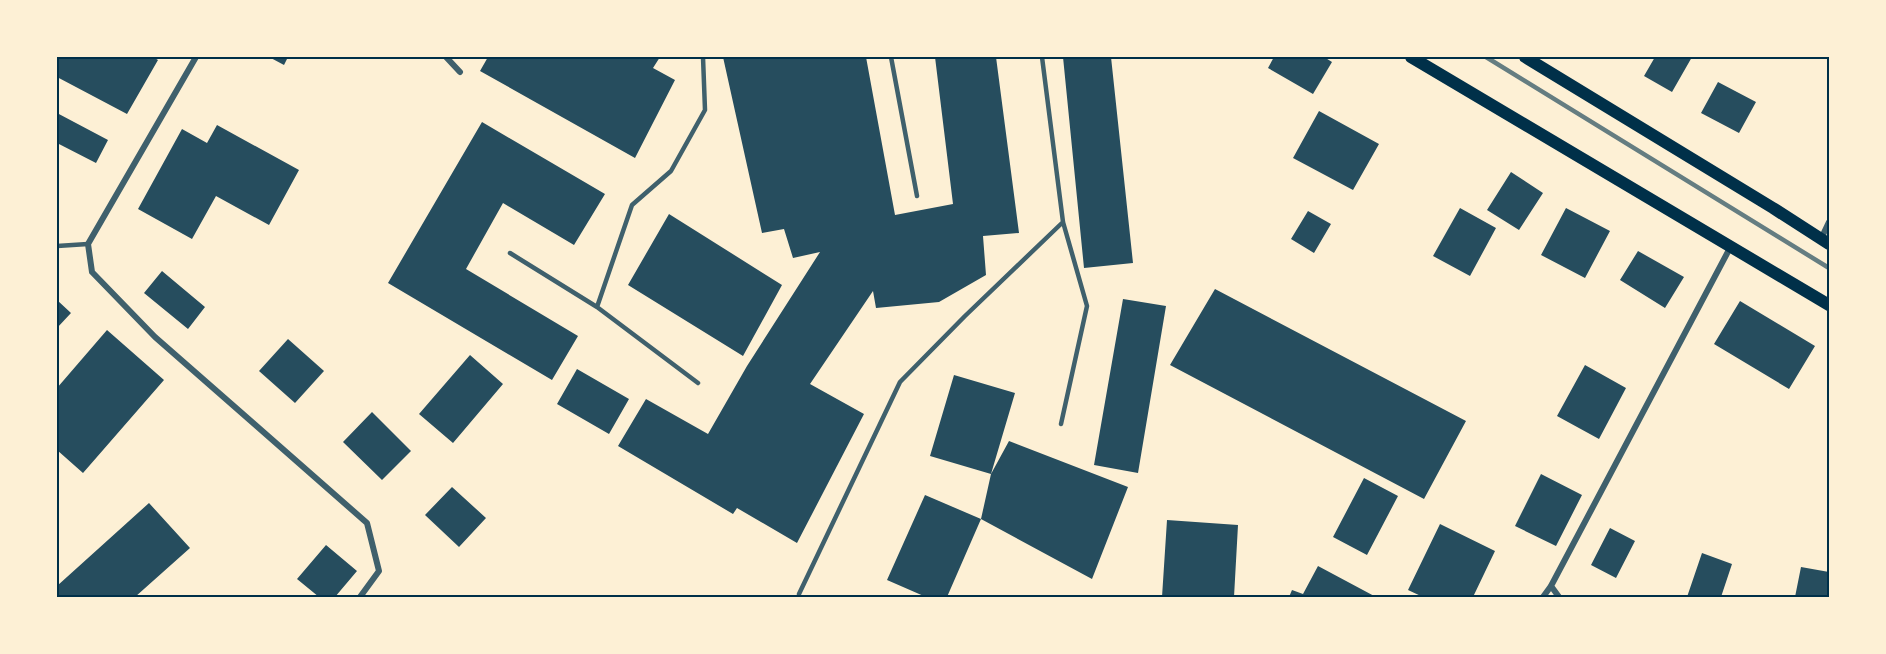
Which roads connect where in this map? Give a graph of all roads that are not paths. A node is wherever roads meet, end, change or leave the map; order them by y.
1 (196, 57) edge
2 (446, 57) edge
3 (703, 57) edge
4 (891, 57) edge
5 (1042, 57) edge
6 (1411, 57) edge
7 (1525, 57) edge
8 (460, 72) dead end
9 (917, 196) dead end
10 (1063, 222) junction
11 (1829, 222) edge
12 (1825, 241) edge
13 (88, 244) junction
14 (1732, 245) junction
15 (57, 246) edge
16 (510, 253) dead end
17 (1829, 305) edge
18 (597, 307) junction
19 (698, 383) dead end
20 (1062, 424) dead end
21 (1551, 586) junction
22 (799, 594) dead end
23 (360, 597) edge
24 (1543, 597) edge
25 (1559, 597) edge

1 - 13 street
2 - 8 street
3 - 18 lane
4 - 9 lane
5 - 10 lane
6 - 14 main road
7 - 12 main road
10 - 20 lane
10 - 22 lane
11 - 12 street
13 - 15 lane
13 - 23 street
14 - 17 main road
14 - 21 street
16 - 18 lane
18 - 19 lane
21 - 24 street
21 - 25 street

